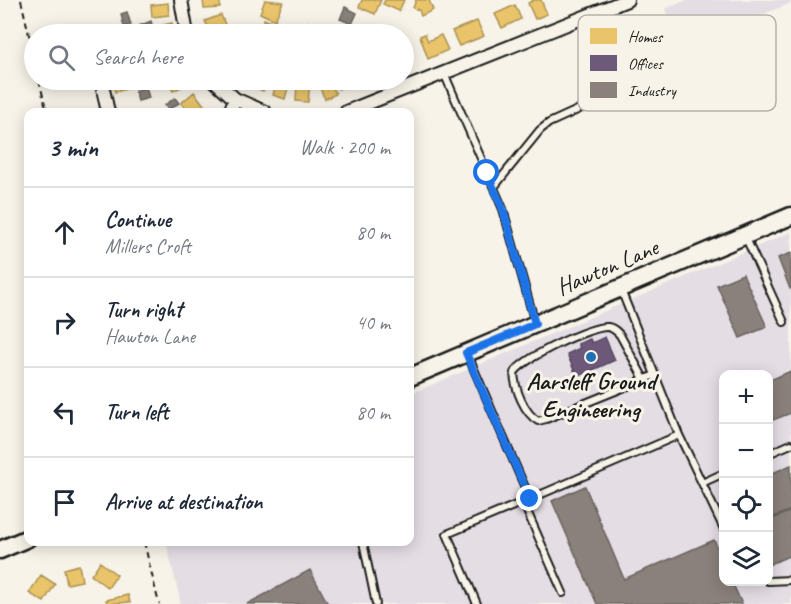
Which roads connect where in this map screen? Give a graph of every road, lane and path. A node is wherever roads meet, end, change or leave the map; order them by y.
1 (21, 0) edge
2 (181, 0) edge
3 (627, 0) edge
4 (589, 15) edge
5 (578, 20) edge
6 (27, 24) edge
7 (185, 24) edge
8 (444, 73) junction
9 (414, 85) edge
10 (41, 90) edge
11 (102, 90) edge
12 (225, 90) edge
13 (401, 90) edge
14 (235, 99) junction
15 (45, 108) edge
16 (107, 108) edge
17 (232, 108) edge
18 (256, 108) edge
19 (356, 108) edge
20 (578, 110) edge
21 (494, 187) junction
22 (791, 216) edge
23 (744, 236) junction
24 (620, 288) junction
25 (784, 322) dead end
26 (535, 324) junction
27 (466, 353) junction
28 (414, 375) edge
29 (655, 375) junction
30 (644, 379) junction
31 (679, 435) junction
32 (791, 444) edge
33 (773, 452) edge
34 (719, 475) edge
35 (702, 483) junction
36 (526, 501) junction
37 (719, 520) edge
38 (24, 540) edge
39 (145, 546) edge
40 (364, 546) edge
41 (0, 550) edge
42 (791, 580) edge
43 (773, 581) edge
44 (563, 593) dead end
45 (159, 604) edge
46 (376, 604) edge
47 (477, 604) edge

1 - 6 path
2 - 7 street
3 - 4 street
5 - 8 street
8 - 9 street
8 - 21 lane
10 - 15 path
11 - 16 street
12 - 14 street
13 - 19 street
14 - 17 street
14 - 18 street
20 - 21 lane
21 - 26 lane
22 - 23 street, Hawton Lane
23 - 24 street, Hawton Lane
23 - 25 lane
24 - 26 street, Hawton Lane
24 - 29 lane
26 - 27 street, Hawton Lane
27 - 28 street, Hawton Lane
27 - 36 lane
29 - 30 lane
29 - 31 lane
30 - 30 lane
31 - 35 lane
31 - 36 lane
32 - 33 lane
34 - 35 lane
35 - 37 lane
36 - 44 lane
36 - 47 lane
38 - 41 street
39 - 45 path
40 - 46 lane
42 - 43 lane

